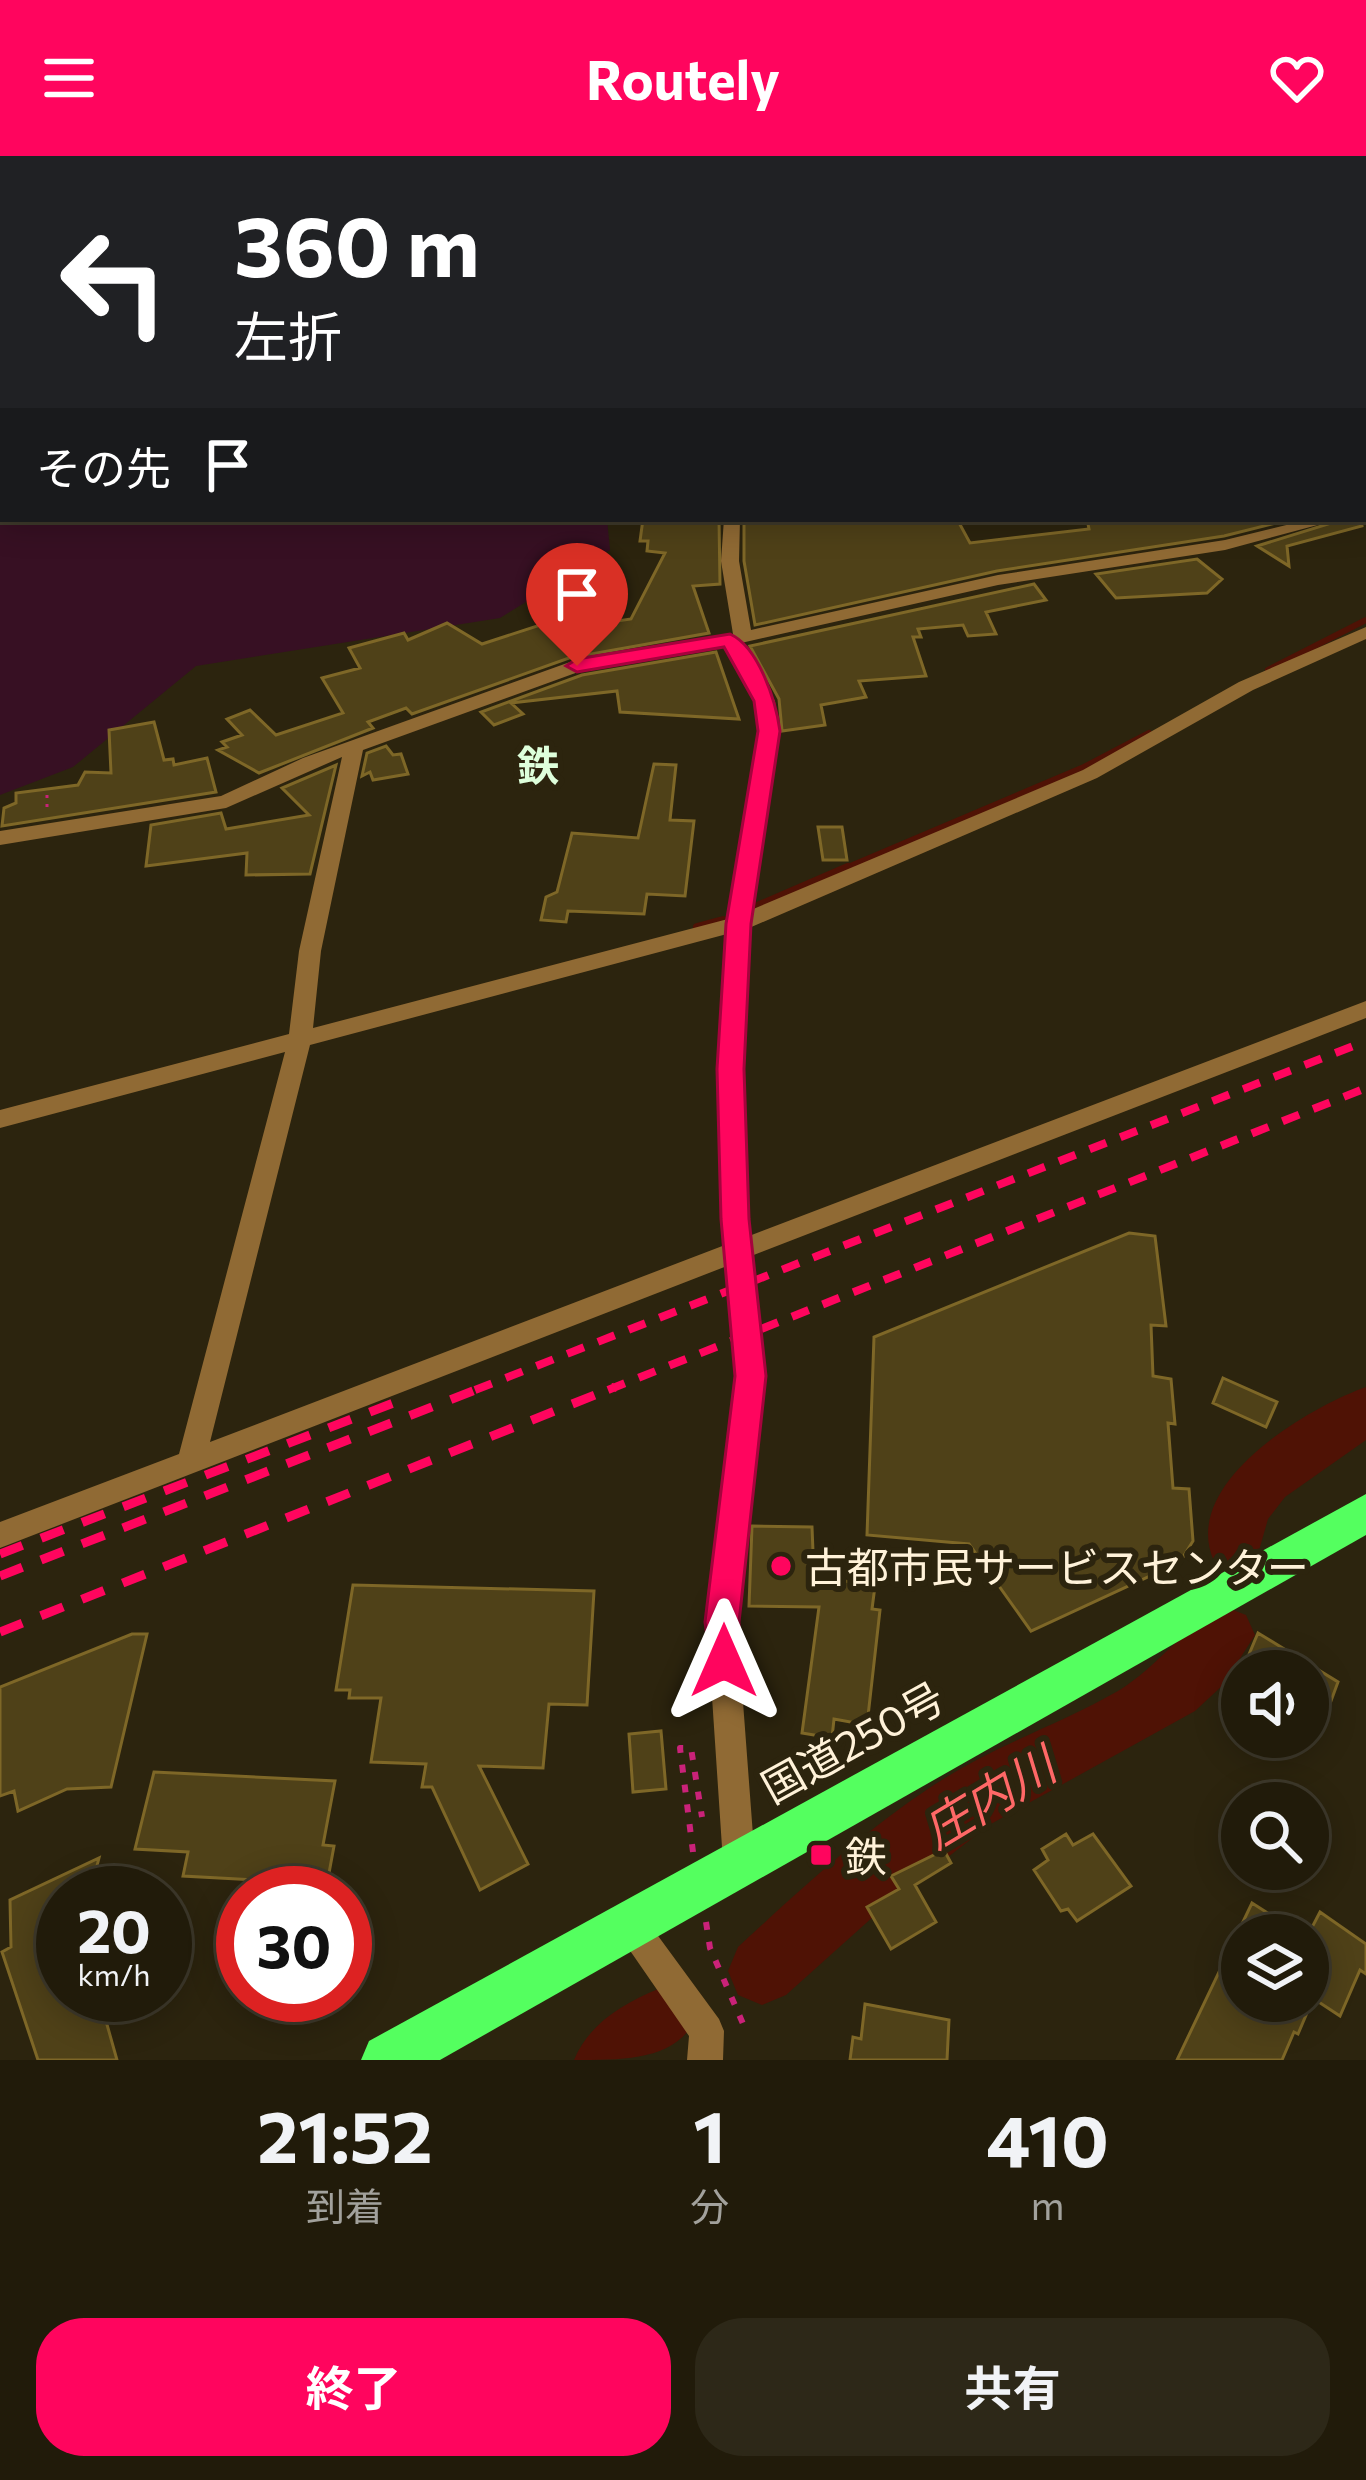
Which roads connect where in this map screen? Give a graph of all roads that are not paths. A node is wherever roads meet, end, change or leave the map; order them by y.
1 (732, 522) edge
2 (1320, 522) edge
3 (1366, 632) edge
4 (737, 638) junction
5 (354, 746) junction
6 (0, 838) edge
7 (738, 924) junction
8 (1366, 1009) edge
9 (300, 1038) junction
10 (0, 1119) edge
11 (739, 1248) junction
12 (191, 1461) junction
13 (1366, 1513) edge
14 (0, 1535) edge
15 (739, 1862) junction
16 (630, 1926) junction
17 (388, 2060) edge
18 (705, 2060) edge

1 - 4 street
2 - 4 street
3 - 7 street
4 - 5 street
4 - 7 street
5 - 6 street
5 - 9 street
7 - 9 street
7 - 11 street
8 - 11 street
9 - 10 street
9 - 12 street
11 - 12 street
11 - 15 street
12 - 14 street
13 - 15 highway, 国道250号
15 - 16 highway, 国道250号
16 - 17 highway, 国道250号
16 - 18 street

